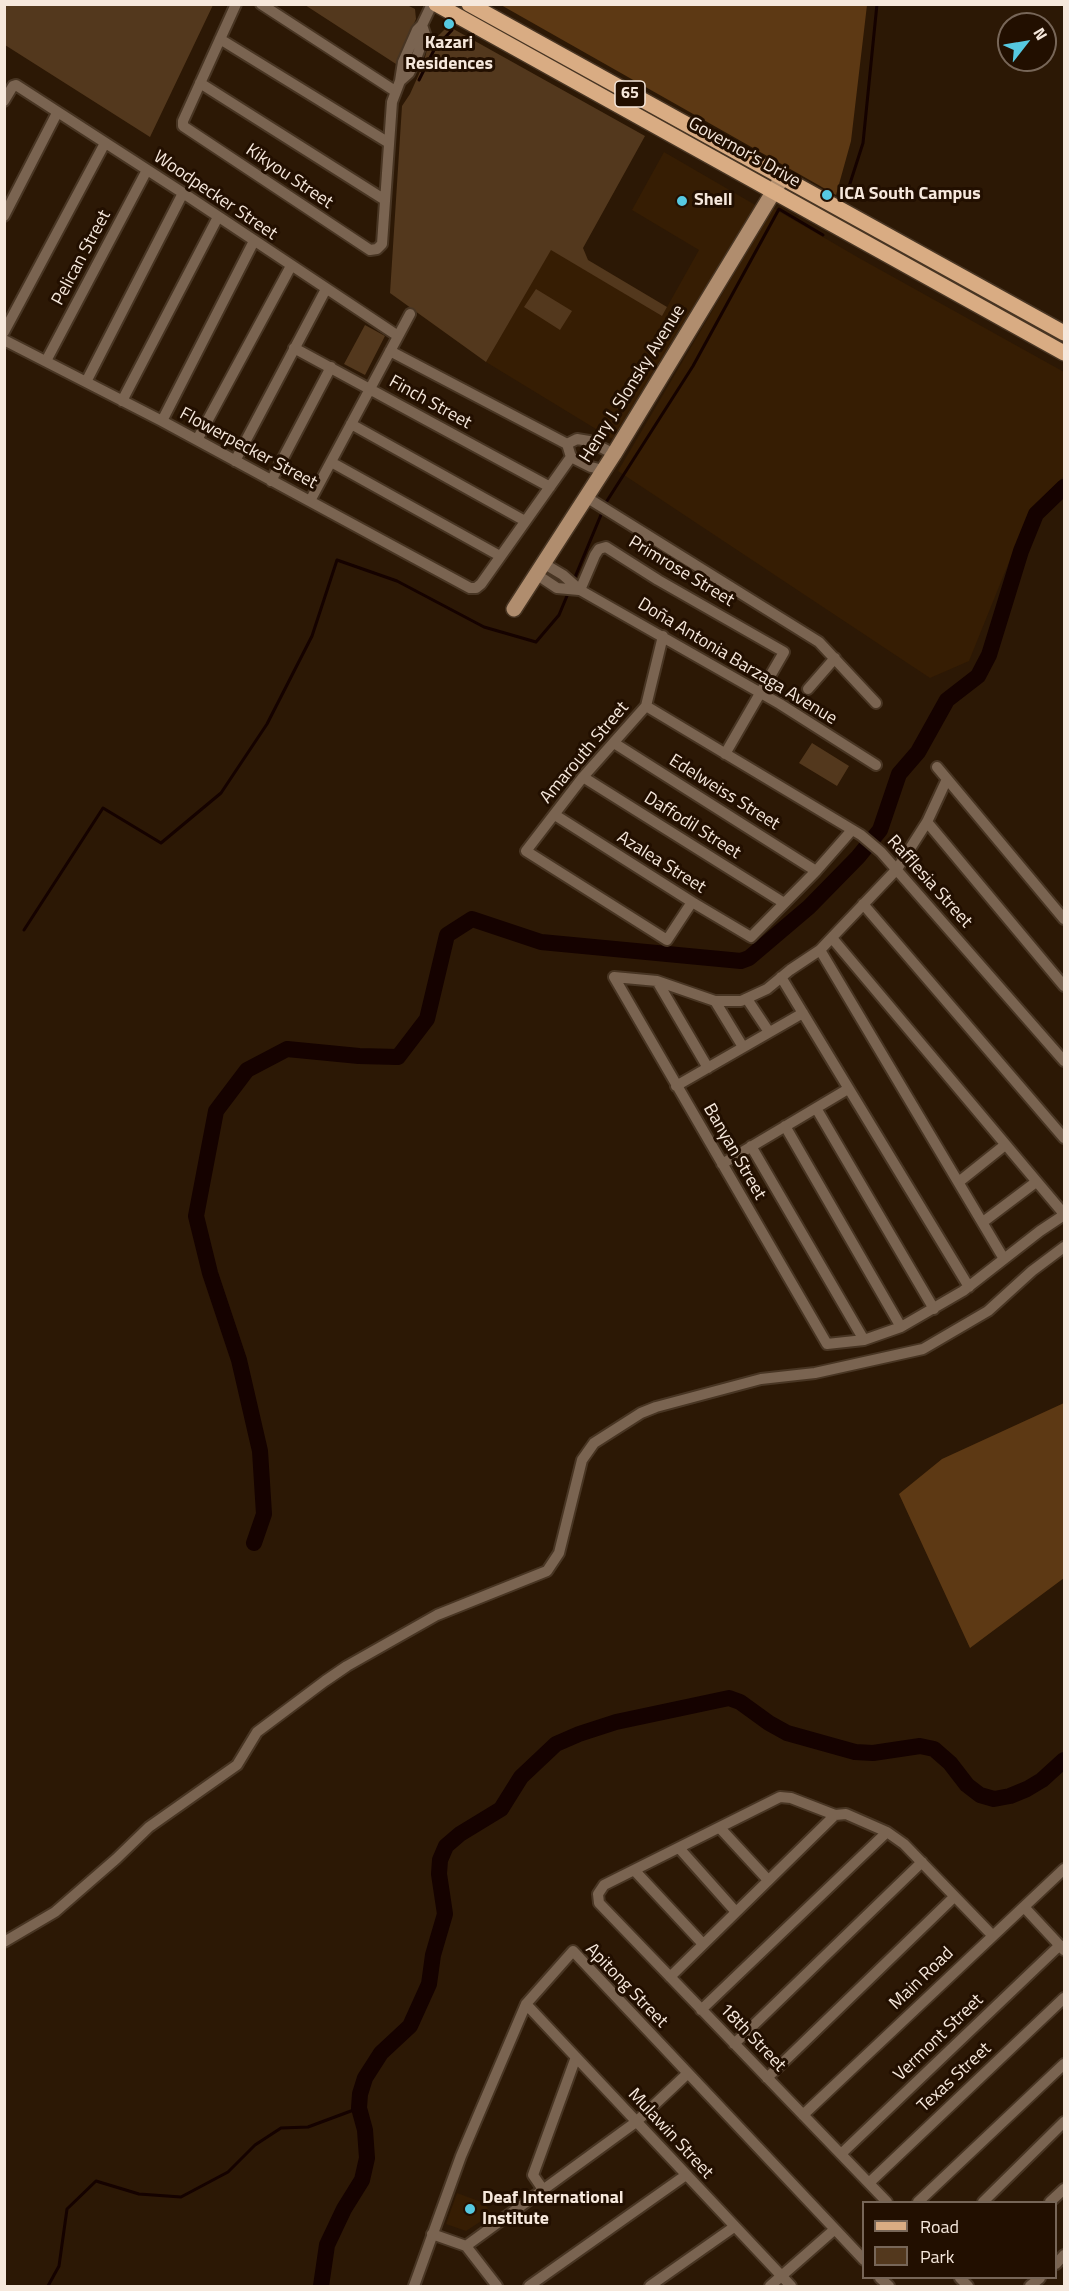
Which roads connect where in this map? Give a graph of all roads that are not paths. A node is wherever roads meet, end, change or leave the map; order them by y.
1 (236, 4) edge
2 (261, 4) edge
3 (434, 4) edge
4 (469, 4) edge
5 (220, 39) junction
6 (200, 83) junction
7 (398, 86) junction
8 (4, 101) edge
9 (57, 113) junction
10 (105, 143) junction
11 (389, 143) junction
12 (147, 170) junction
13 (782, 178) junction
14 (774, 192) junction
15 (183, 193) junction
16 (385, 200) junction
17 (4, 216) edge
18 (218, 217) junction
19 (254, 241) junction
20 (291, 266) junction
21 (326, 289) junction
22 (410, 314) dead end
23 (4, 332) edge
24 (1065, 333) edge
25 (398, 336) junction
26 (4, 340) edge
27 (294, 348) junction
28 (390, 351) junction
29 (1065, 353) edge
30 (46, 361) junction
31 (331, 367) junction
32 (86, 382) junction
33 (370, 389) junction
34 (122, 401) junction
35 (162, 421) junction
36 (351, 424) junction
37 (198, 441) junction
38 (567, 444) junction
39 (614, 454) junction
40 (571, 457) junction
41 (235, 461) junction
42 (331, 462) junction
43 (603, 470) junction
44 (271, 480) junction
45 (550, 487) junction
46 (586, 497) junction
47 (310, 501) junction
48 (525, 521) junction
49 (500, 556) junction
50 (540, 568) junction
51 (580, 590) junction
52 (514, 609) dead end
53 (663, 636) junction
54 (835, 658) junction
55 (808, 689) dead end
56 (760, 694) junction
57 (876, 703) dead end
58 (646, 706) junction
59 (614, 743) junction
60 (725, 754) junction
61 (876, 765) dead end
62 (937, 767) dead end
63 (583, 777) junction
64 (947, 779) junction
65 (555, 815) junction
66 (927, 822) junction
67 (856, 832) junction
68 (897, 869) junction
69 (816, 871) junction
70 (692, 902) junction
71 (784, 903) junction
72 (863, 904) junction
73 (1065, 919) edge
74 (832, 939) junction
75 (820, 950) junction
76 (781, 977) junction
77 (657, 981) junction
78 (1065, 986) edge
79 (747, 999) junction
80 (715, 1001) junction
81 (803, 1013) junction
82 (770, 1032) junction
83 (743, 1047) junction
84 (1065, 1061) edge
85 (708, 1068) junction
86 (676, 1086) junction
87 (848, 1089) junction
88 (816, 1108) junction
89 (784, 1126) junction
90 (1065, 1138) edge
91 (1005, 1145) junction
92 (751, 1146) junction
93 (722, 1164) junction
94 (960, 1181) junction
95 (1036, 1182) junction
96 (1065, 1214) edge
97 (983, 1222) junction
98 (1065, 1247) edge
99 (1004, 1259) junction
100 (969, 1287) junction
101 (934, 1309) junction
102 (901, 1327) junction
103 (864, 1340) junction
104 (835, 1815) junction
105 (720, 1828) junction
106 (887, 1832) junction
107 (678, 1848) junction
108 (922, 1863) junction
109 (1065, 1869) edge
110 (635, 1871) junction
111 (768, 1880) junction
112 (954, 1897) junction
113 (1024, 1906) junction
114 (736, 1912) junction
115 (992, 1935) junction
116 (4, 1942) edge
117 (703, 1944) junction
118 (1062, 1947) edge
119 (670, 1977) junction
120 (1065, 1998) edge
121 (526, 2004) junction
122 (701, 2010) junction
123 (734, 2044) junction
124 (576, 2057) junction
125 (1065, 2064) edge
126 (687, 2074) junction
127 (767, 2078) junction
128 (803, 2115) junction
129 (636, 2122) junction
130 (1065, 2122) edge
131 (841, 2154) junction
132 (686, 2175) junction
133 (869, 2183) junction
134 (1065, 2189) edge
135 (544, 2191) junction
136 (886, 2201) edge
137 (919, 2201) edge
138 (984, 2201) edge
139 (1051, 2201) edge
140 (734, 2227) junction
141 (835, 2229) junction
142 (432, 2234) junction
143 (466, 2246) junction
144 (862, 2258) edge
145 (782, 2278) junction
146 (414, 2286) edge
147 (497, 2286) edge
148 (529, 2286) edge
149 (650, 2286) edge
150 (770, 2286) edge
151 (791, 2286) edge

1 - 5 street
2 - 7 street
3 - 7 street
3 - 14 main road, Governor's Drive / 65
4 - 13 main road, Governor's Drive / 65
5 - 6 street
5 - 11 street
6 - 16 street
6 - 16 street, Kikyou Street
7 - 11 street
8 - 9 street, Woodpecker Street
9 - 10 street, Woodpecker Street
9 - 17 street
10 - 12 street, Woodpecker Street
10 - 23 street
11 - 16 street
12 - 15 street, Woodpecker Street
12 - 30 street, Pelican Street
13 - 14 street, Henry J. Slonsky Avenue
13 - 24 main road, Governor's Drive / 65
14 - 29 main road, Governor's Drive / 65
14 - 39 street, Henry J. Slonsky Avenue
15 - 18 street, Woodpecker Street
15 - 32 street
18 - 19 street, Woodpecker Street
18 - 34 street
19 - 20 street, Woodpecker Street
19 - 35 street
20 - 21 street, Woodpecker Street
20 - 37 street
21 - 25 street, Woodpecker Street
21 - 27 street
22 - 25 street
25 - 28 street
26 - 30 street, Flowerpecker Street
27 - 31 street, Finch Street
27 - 41 street
28 - 33 street
28 - 38 street
30 - 32 street, Flowerpecker Street
31 - 33 street, Finch Street
31 - 44 street
32 - 34 street, Flowerpecker Street
33 - 36 street
33 - 45 street, Finch Street
34 - 35 street, Flowerpecker Street
35 - 37 street, Flowerpecker Street
36 - 42 street
36 - 48 street
37 - 41 street, Flowerpecker Street
38 - 39 street
38 - 40 street
39 - 43 street, Henry J. Slonsky Avenue
40 - 43 street
40 - 45 street
41 - 44 street, Flowerpecker Street
42 - 47 street
42 - 49 street
43 - 46 street, Henry J. Slonsky Avenue
44 - 47 street, Flowerpecker Street
45 - 48 street
46 - 50 street, Henry J. Slonsky Avenue
46 - 54 street
47 - 49 street, Flowerpecker Street
48 - 49 street
50 - 51 street, Doña Antonia Barzaga Avenue
50 - 52 street, Henry J. Slonsky Avenue
51 - 53 street, Doña Antonia Barzaga Avenue
51 - 56 street, Primrose Street
53 - 56 street, Doña Antonia Barzaga Avenue
53 - 58 street, Amarouth Street
54 - 55 street
54 - 57 street
56 - 60 street
56 - 61 street, Doña Antonia Barzaga Avenue
58 - 59 street, Amarouth Street
58 - 60 street, Rafflesia Street
59 - 63 street, Amarouth Street
59 - 69 street, Edelweiss Street
60 - 67 street, Rafflesia Street
62 - 64 street
63 - 65 street, Amarouth Street
63 - 71 street, Daffodil Street
64 - 66 street
64 - 73 street
65 - 70 street, Azalea Street
65 - 70 street, Amarouth Street
66 - 68 street
66 - 78 street
67 - 68 street, Rafflesia Street
67 - 69 street
68 - 72 street
68 - 84 street, Rafflesia Street
69 - 71 street
70 - 71 street, Azalea Street
72 - 74 street
72 - 90 street
74 - 75 street
74 - 91 street
75 - 76 street
75 - 94 street
76 - 79 street
76 - 81 street
77 - 80 street
77 - 85 street
77 - 86 street, Banyan Street
79 - 80 street
79 - 82 street
80 - 83 street
81 - 82 street
81 - 87 street
82 - 83 street
83 - 85 street
85 - 86 street
86 - 93 street, Banyan Street
87 - 88 street
87 - 100 street
88 - 89 street
88 - 101 street
89 - 92 street
89 - 102 street
91 - 94 street
91 - 95 street
92 - 93 street
92 - 103 street
93 - 103 street, Banyan Street
94 - 97 street
95 - 96 street
95 - 97 street
96 - 99 street
97 - 99 street
98 - 116 street
99 - 100 street
100 - 101 street
101 - 102 street
102 - 103 street
104 - 105 street
104 - 106 street
104 - 111 street
105 - 107 street
105 - 111 street
106 - 108 street
106 - 122 street
107 - 110 street
107 - 114 street
108 - 112 street
108 - 123 street
109 - 113 street, Main Road
110 - 117 street
110 - 119 street, 18th Street
111 - 114 street
112 - 115 street
112 - 127 street
113 - 115 street, Main Road
113 - 118 street
114 - 117 street
115 - 128 street, Main Road
117 - 119 street
118 - 131 street, Vermont Street
119 - 122 street, 18th Street
120 - 133 street, Texas Street
121 - 124 street, Mulawin Street
121 - 126 street, Apitong Street
121 - 142 street, Apitong Street
122 - 123 street, 18th Street
123 - 127 street, 18th Street
124 - 129 street, Mulawin Street
124 - 135 street
125 - 137 street
126 - 129 street
126 - 141 street, Apitong Street
127 - 128 street, 18th Street
128 - 131 street, 18th Street
129 - 132 street, Mulawin Street
129 - 135 street
130 - 138 street
131 - 133 street, 18th Street
132 - 140 street, Mulawin Street
132 - 148 street
133 - 136 street, 18th Street
134 - 139 street
135 - 143 street
140 - 145 street, Mulawin Street
140 - 149 street
141 - 144 street, Apitong Street
141 - 145 street
142 - 143 street
142 - 146 street, Apitong Street
143 - 147 street
145 - 150 street
145 - 151 street, Mulawin Street

